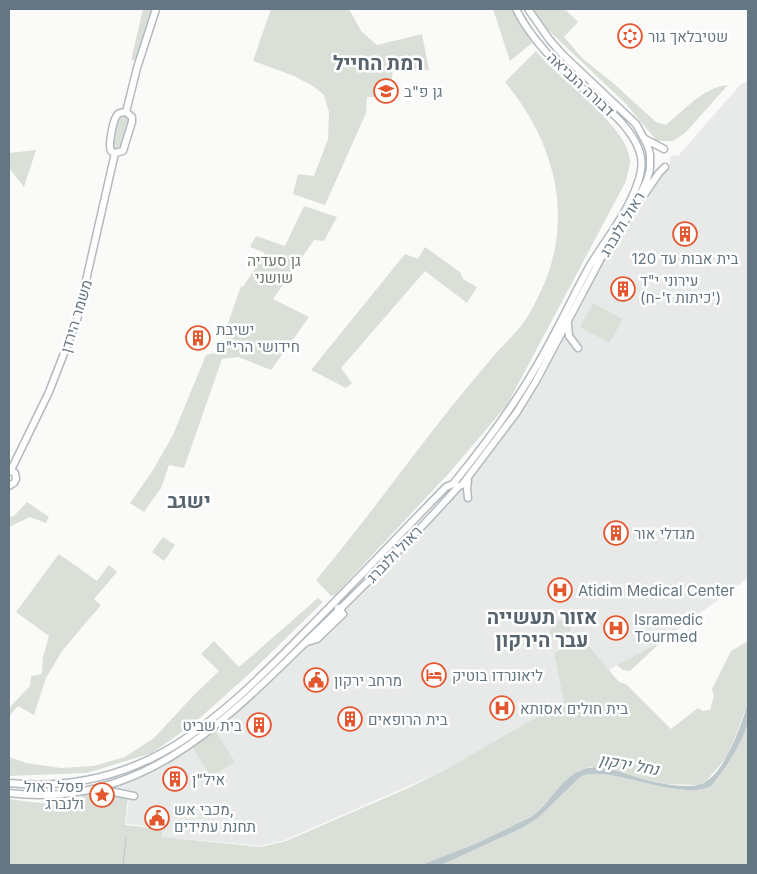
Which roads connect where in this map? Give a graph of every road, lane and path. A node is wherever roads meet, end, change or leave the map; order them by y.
1 (156, 9) edge
2 (516, 9) edge
3 (528, 9) edge
4 (126, 112) junction
5 (645, 139) junction
6 (664, 149) dead end
7 (115, 153) junction
8 (643, 160) joint
9 (651, 164) joint
10 (665, 167) dead end
11 (634, 208) junction
12 (568, 322) junction
13 (578, 348) dead end
14 (10, 470) edge
15 (469, 476) junction
16 (9, 486) edge
17 (468, 498) dead end
18 (334, 603) junction
19 (340, 610) junction
20 (9, 783) edge
21 (96, 788) junction
22 (9, 793) edge
23 (134, 796) dead end

1 - 4 street
2 - 8 street, דבורה הנביאה
3 - 5 street, דבורה הנביאה
4 - 7 street
4 - 7 street
5 - 6 street
5 - 9 street, דבורה הנביאה
7 - 14 street, משמר הירדן
8 - 18 street, ראול ולנברג
9 - 11 street, ראול ולנברג
10 - 11 street
11 - 12 street, ראול ולנברג
12 - 13 street
12 - 15 street, ראול ולנברג
14 - 16 street, משמר הירדן
15 - 17 street
15 - 19 street, ראול ולנברג
18 - 19 street
18 - 20 street, ראול ולנברג
19 - 21 street, ראול ולנברג
21 - 22 street
21 - 23 street

